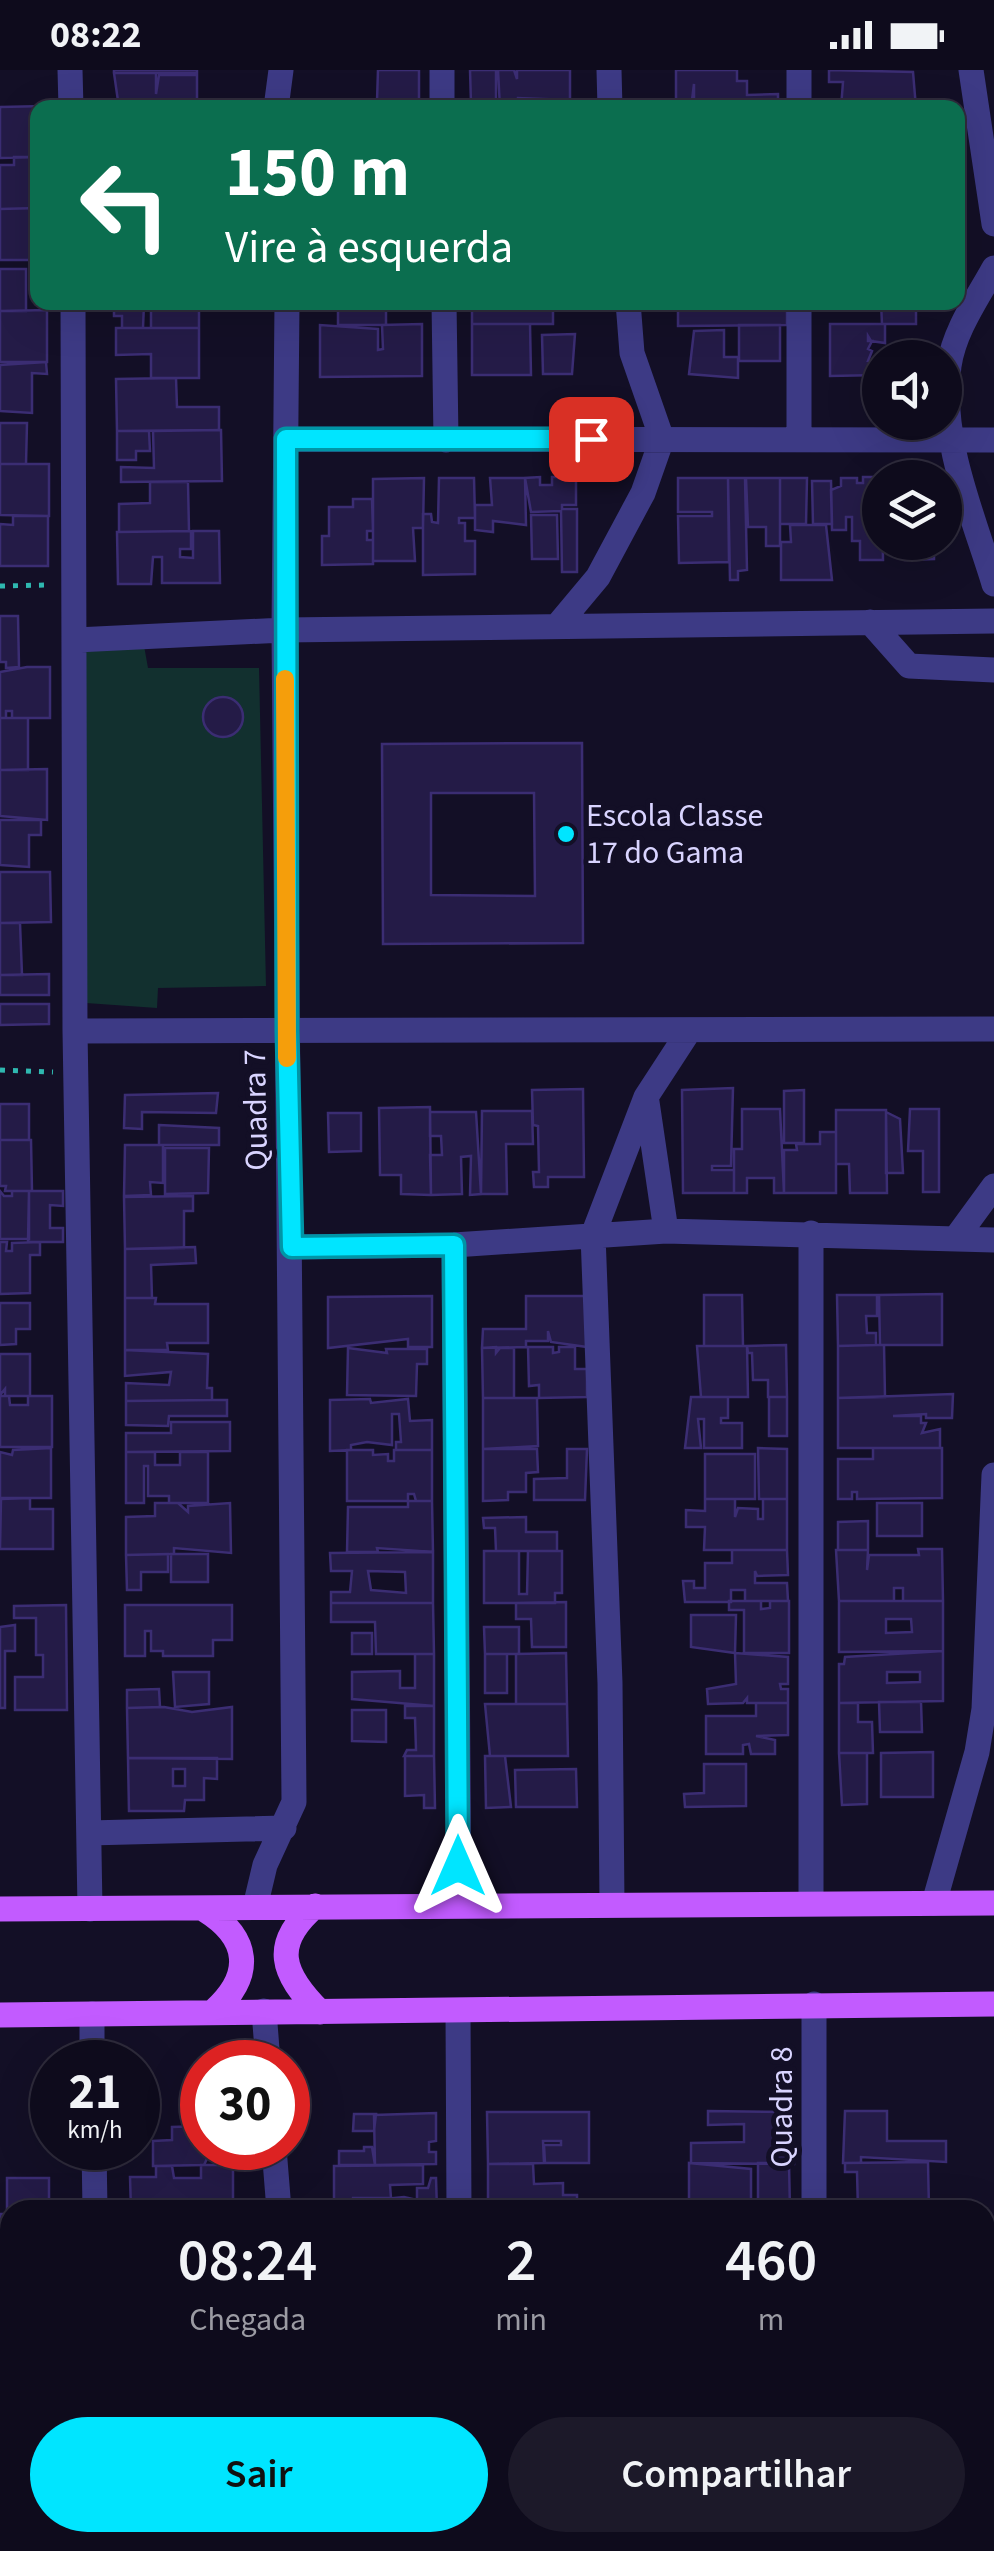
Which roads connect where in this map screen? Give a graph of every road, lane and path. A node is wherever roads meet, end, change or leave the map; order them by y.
1 (70, 70) edge
2 (281, 70) edge
3 (442, 70) edge
4 (609, 70) edge
5 (798, 70) edge
6 (971, 70) edge
7 (70, 100) edge
8 (277, 100) edge
9 (442, 100) edge
10 (610, 100) edge
11 (799, 100) edge
12 (994, 224) edge
13 (994, 268) edge
14 (73, 310) edge
15 (287, 310) edge
16 (444, 310) edge
17 (629, 310) edge
18 (799, 310) edge
19 (957, 340) edge
20 (286, 439) junction
21 (662, 439) junction
22 (446, 440) junction
23 (799, 440) junction
24 (862, 440) edge
25 (951, 440) edge
26 (962, 440) edge
27 (994, 440) edge
28 (993, 572) edge
29 (76, 585) junction
30 (0, 586) edge
31 (994, 621) edge
32 (870, 622) junction
33 (557, 626) junction
34 (284, 630) junction
35 (76, 640) junction
36 (994, 670) edge
37 (994, 1029) edge
38 (75, 1031) junction
39 (287, 1031) junction
40 (689, 1031) junction
41 (0, 1070) edge
42 (76, 1073) junction
43 (646, 1097) junction
44 (994, 1186) edge
45 (666, 1232) junction
46 (811, 1233) junction
47 (593, 1235) junction
48 (956, 1238) junction
49 (994, 1240) edge
50 (454, 1245) junction
51 (292, 1247) junction
52 (994, 1475) edge
53 (284, 1828) junction
54 (89, 1833) junction
55 (810, 1902) junction
56 (934, 1903) junction
57 (612, 1904) junction
58 (994, 1904) edge
59 (459, 1905) junction
60 (316, 1906) junction
61 (255, 1907) junction
62 (0, 1909) edge
63 (90, 1909) junction
64 (205, 1910) junction
65 (814, 2004) junction
66 (994, 2004) edge
67 (214, 2010) junction
68 (264, 2011) junction
69 (320, 2012) junction
70 (458, 2012) junction
71 (92, 2014) junction
72 (0, 2015) edge
73 (92, 2040) edge
74 (266, 2040) edge
75 (94, 2170) edge
76 (276, 2170) edge
77 (94, 2200) edge
78 (278, 2200) edge
79 (459, 2200) edge
80 (814, 2200) edge

1 - 7 street
2 - 8 street
3 - 9 street
4 - 10 street
5 - 11 street
6 - 12 street
13 - 19 street
14 - 29 street
15 - 20 street, Quadra 7
16 - 22 street
17 - 21 street
18 - 23 street
20 - 22 street
20 - 34 street, Quadra 7
21 - 22 street
21 - 23 street
21 - 33 street
23 - 24 street
25 - 28 street
26 - 27 street
29 - 30 path
29 - 35 street
31 - 32 street
32 - 33 street
32 - 36 street
33 - 34 street
34 - 35 street
34 - 39 street, Quadra 7
35 - 38 street
37 - 40 street
38 - 39 street
38 - 42 street
39 - 40 street
39 - 51 street, Quadra 7
40 - 43 street
41 - 42 path
42 - 54 street
43 - 45 street
43 - 47 street
44 - 48 street
45 - 46 street
45 - 47 street
46 - 48 street
46 - 55 street
47 - 50 street
47 - 57 street
48 - 49 street
50 - 51 street
50 - 59 street
51 - 53 street, Quadra 7
52 - 56 street
53 - 54 street
53 - 61 street, Quadra 7
54 - 63 street
55 - 56 main road
55 - 57 main road
56 - 58 main road
57 - 59 main road
59 - 60 main road
60 - 61 main road
60 - 69 main road
61 - 64 main road
62 - 63 main road
63 - 64 main road
64 - 67 main road
65 - 66 main road
65 - 70 main road
65 - 80 street, Quadra 8
67 - 68 main road
67 - 71 main road
68 - 69 main road
68 - 74 street
69 - 70 main road
70 - 79 street
71 - 72 main road
71 - 73 street
75 - 77 street
76 - 78 street

